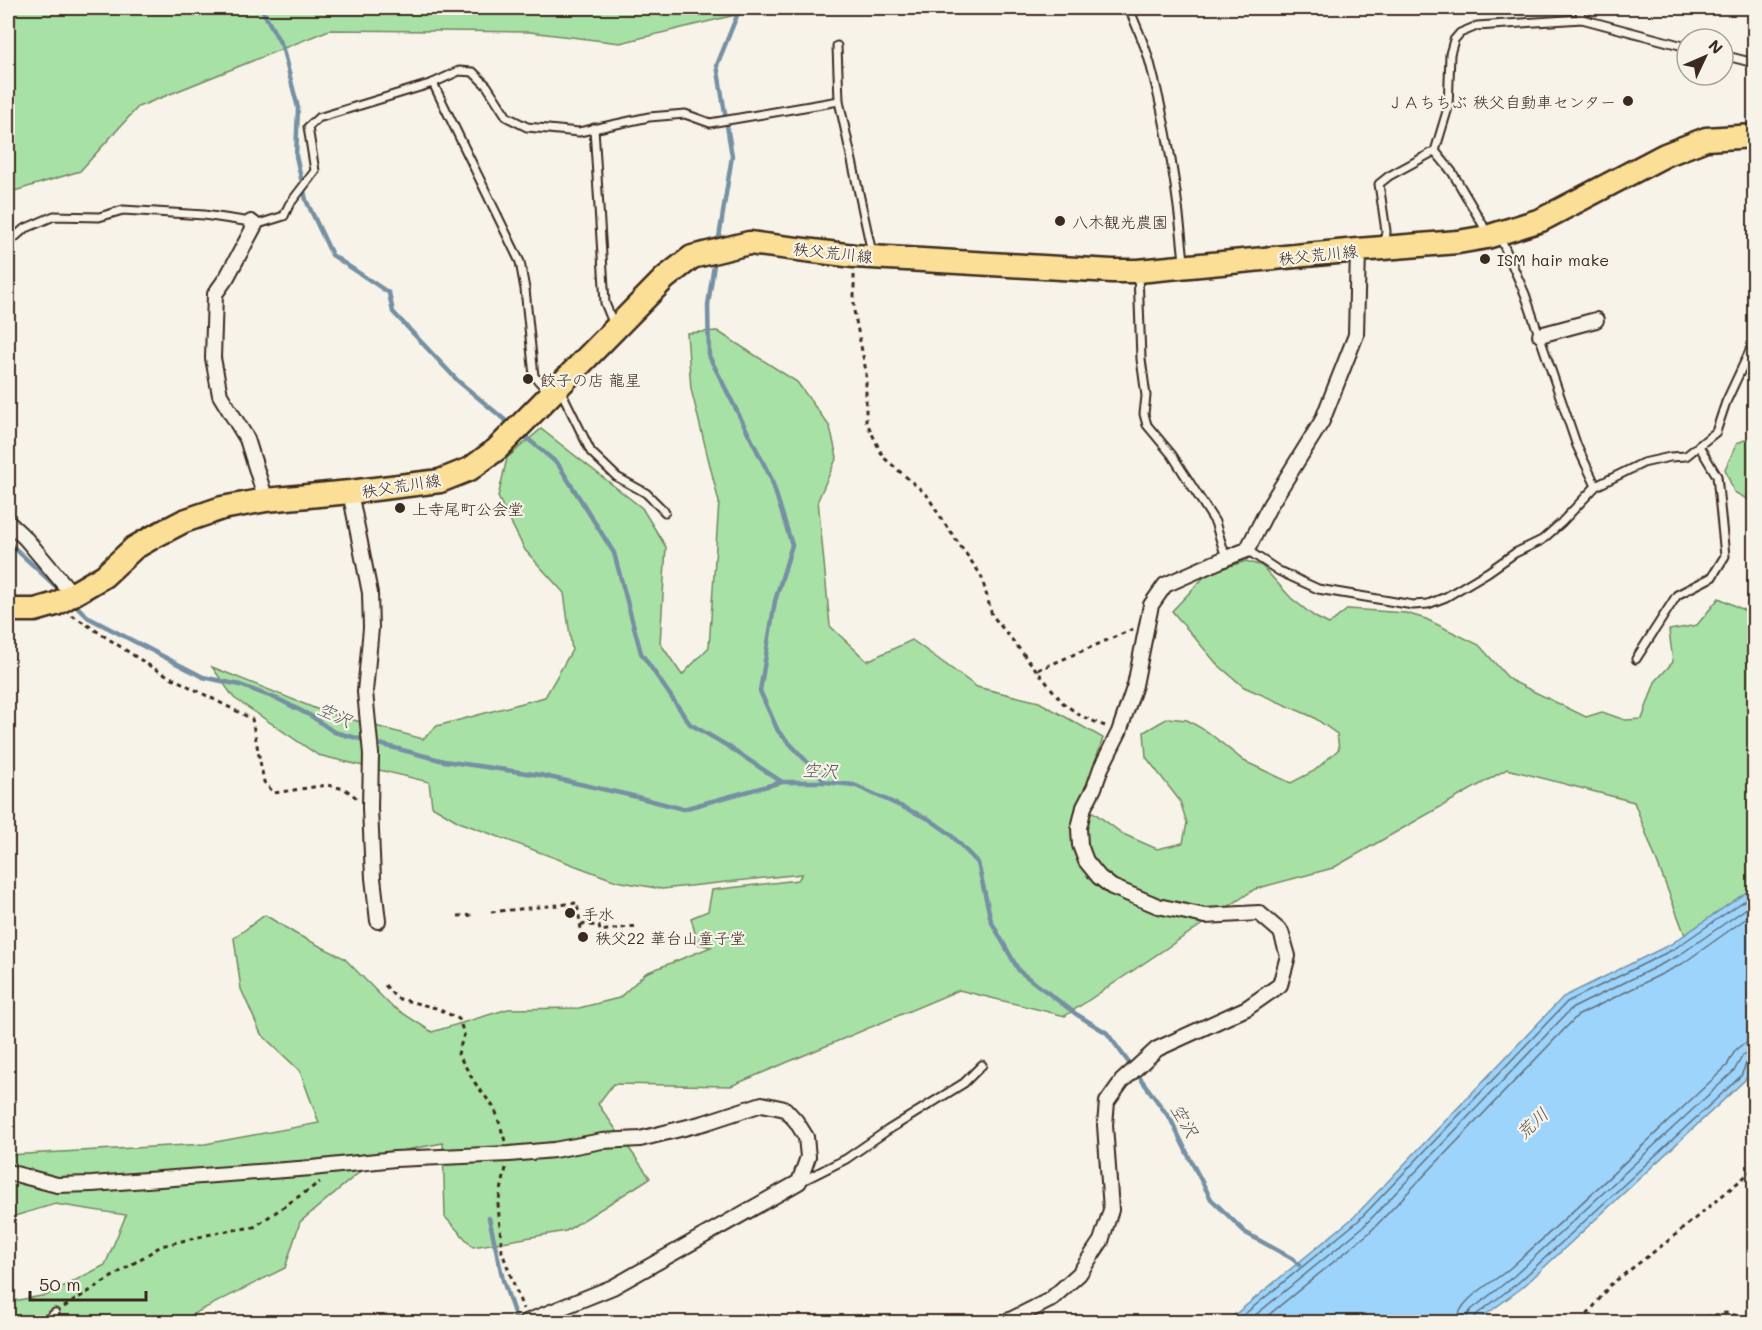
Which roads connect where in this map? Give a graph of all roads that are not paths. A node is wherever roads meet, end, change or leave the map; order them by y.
1 (1129, 8) edge
2 (1580, 8) edge
3 (1582, 20) junction
4 (1675, 44) edge
5 (837, 46) dead end
6 (1735, 58) edge
7 (1755, 63) edge
8 (433, 83) junction
9 (839, 101) junction
10 (594, 129) junction
11 (1755, 136) edge
12 (1435, 151) junction
13 (253, 224) junction
14 (1492, 235) junction
15 (8, 243) edge
16 (1384, 248) junction
17 (1358, 250) junction
18 (863, 256) junction
19 (1185, 267) junction
20 (1138, 271) junction
21 (1596, 320) dead end
22 (616, 330) junction
23 (1539, 335) junction
24 (1755, 342) edge
25 (554, 390) junction
26 (1699, 446) junction
27 (1596, 486) junction
28 (350, 492) junction
29 (266, 500) junction
30 (665, 512) dead end
31 (8, 522) edge
32 (1247, 550) junction
33 (1226, 558) junction
34 (65, 599) junction
35 (8, 610) edge
36 (1636, 659) dead end
37 (378, 921) dead end
38 (982, 1065) dead end
39 (8, 1172) edge
40 (800, 1182) junction
41 (55, 1313) road end
42 (526, 1322) edge
43 (44, 1323) edge
44 (1006, 1323) edge

1 - 19 lane
2 - 3 lane
3 - 4 lane
3 - 12 lane
5 - 9 lane
6 - 7 lane
8 - 10 lane
8 - 13 lane
8 - 25 lane
9 - 10 lane
9 - 18 lane
10 - 22 lane
11 - 14 main road, 秩父荒川線
12 - 14 lane
12 - 16 lane
13 - 15 lane
13 - 29 street
14 - 16 main road, 秩父荒川線
14 - 23 lane
16 - 17 main road, 秩父荒川線
17 - 19 main road, 秩父荒川線
17 - 32 street
18 - 20 main road, 秩父荒川線
18 - 22 main road, 秩父荒川線
19 - 20 main road, 秩父荒川線
20 - 33 lane
21 - 23 street
22 - 25 main road, 秩父荒川線
23 - 27 lane
24 - 26 lane
25 - 28 main road, 秩父荒川線
25 - 30 lane
26 - 27 lane
26 - 36 lane
27 - 32 lane
28 - 29 main road, 秩父荒川線
28 - 37 street
29 - 34 main road, 秩父荒川線
31 - 34 street
32 - 33 street
33 - 44 street
34 - 35 main road, 秩父荒川線
38 - 40 lane
39 - 40 street
40 - 42 street
41 - 43 lane

